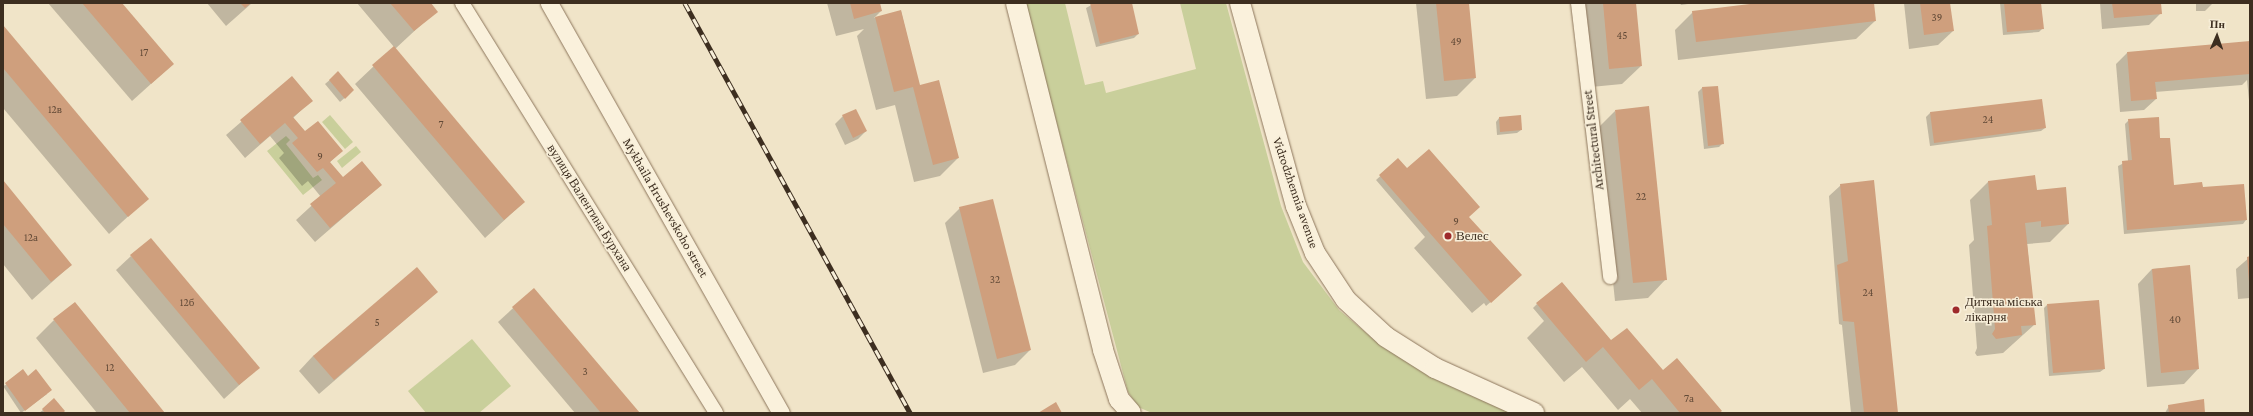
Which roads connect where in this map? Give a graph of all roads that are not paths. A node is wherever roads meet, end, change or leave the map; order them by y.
1 (462, 3) edge
2 (549, 3) edge
3 (1016, 3) edge
4 (1240, 3) edge
5 (1578, 3) edge
6 (1610, 277) dead end
7 (716, 413) edge
8 (781, 413) edge
9 (1131, 413) edge
10 (1534, 413) edge

1 - 7 street, вулиця Валентина Бурхана
2 - 8 street, Mykhaila Hrushevskoho street
3 - 9 main road
4 - 10 main road, Vidrodzhennia avenue
5 - 6 street, Architectural Street

